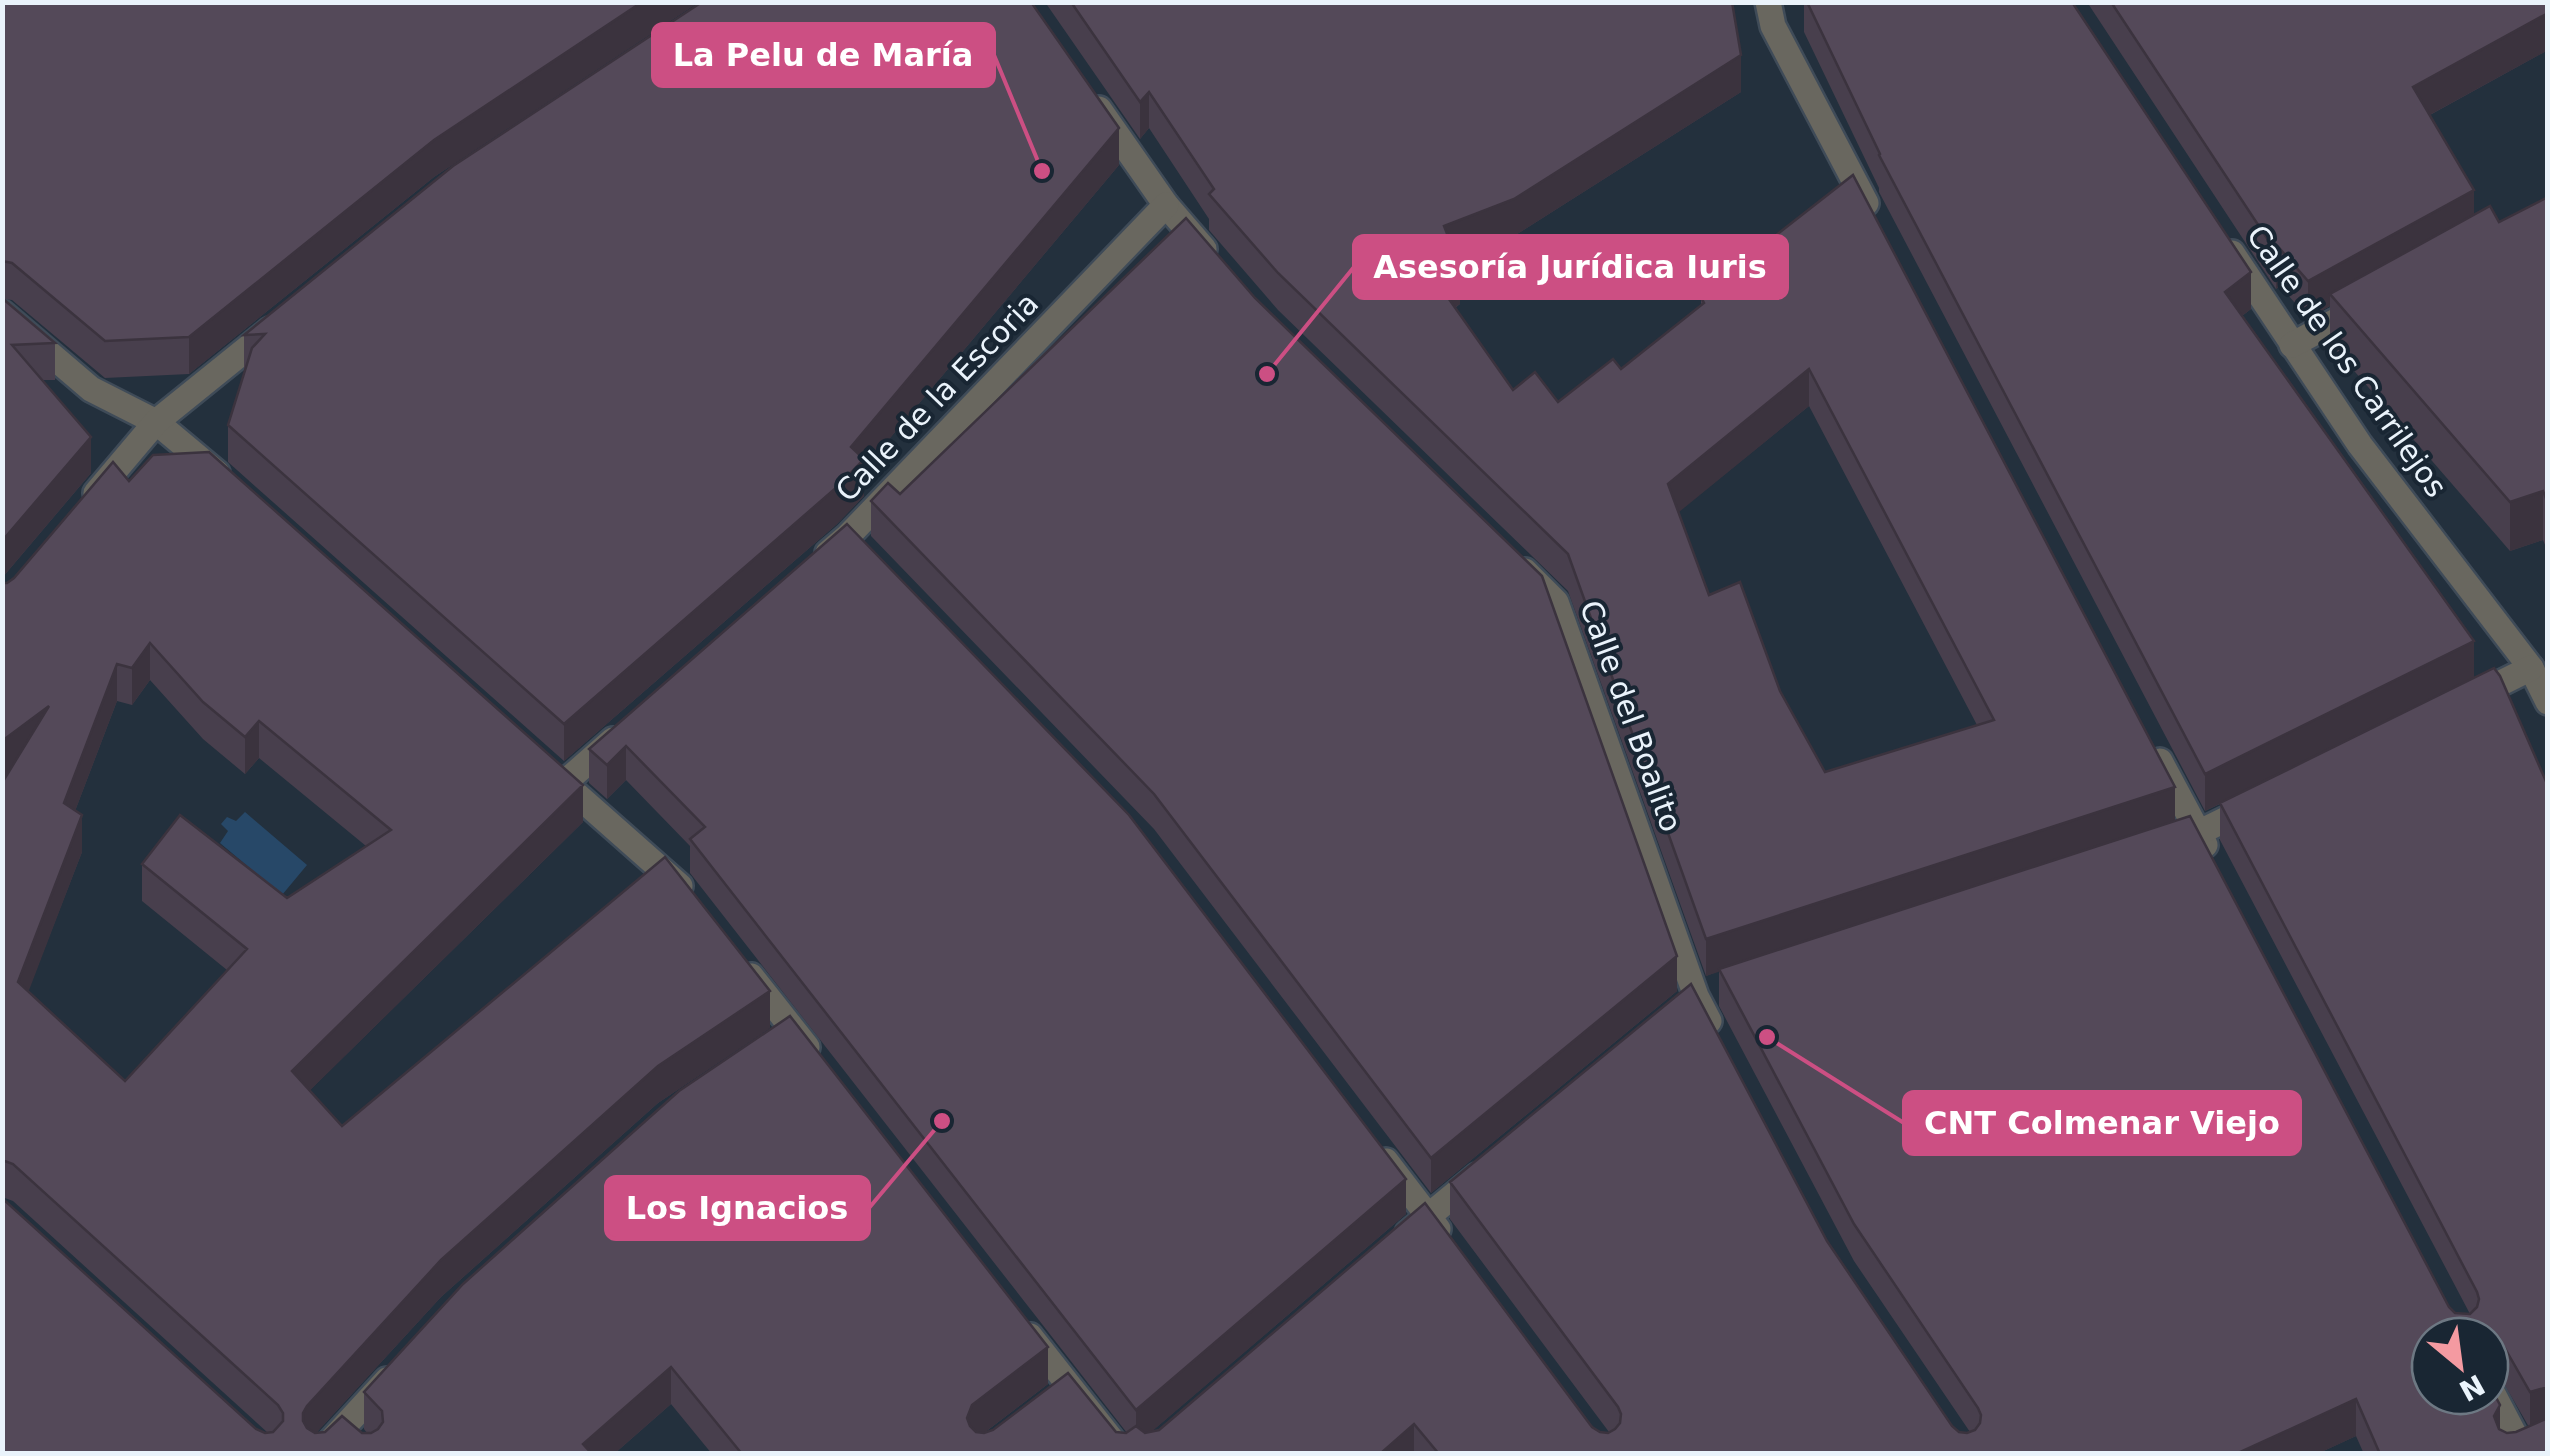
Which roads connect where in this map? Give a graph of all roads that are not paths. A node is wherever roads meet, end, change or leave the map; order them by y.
1 (1768, 2) edge
2 (1090, 96) edge
3 (1166, 205) junction
4 (1874, 219) edge
5 (2217, 230) edge
6 (1216, 263) edge
7 (2377, 298) edge
8 (292, 312) edge
9 (2, 313) edge
10 (2292, 345) junction
11 (156, 422) junction
12 (232, 486) edge
13 (79, 513) edge
14 (1501, 548) edge
15 (803, 575) edge
16 (2532, 668) junction
17 (2461, 702) edge
18 (2548, 702) edge
19 (639, 718) edge
20 (2152, 745) edge
21 (536, 757) edge
22 (564, 783) junction
23 (2268, 798) edge
24 (2198, 832) junction
25 (2142, 851) edge
26 (2216, 867) edge
27 (691, 900) edge
28 (737, 958) edge
29 (1723, 1047) edge
30 (818, 1062) edge
31 (1368, 1138) edge
32 (1502, 1155) edge
33 (1428, 1216) junction
34 (1452, 1248) edge
35 (1384, 1254) edge
36 (1010, 1310) edge
37 (403, 1363) edge
38 (2502, 1416) edge
39 (2548, 1438) edge
40 (2516, 1451) edge
41 (318, 1454) edge
42 (1123, 1454) edge

1 - 4 street
2 - 3 street
3 - 6 street
3 - 15 street, Calle de la Escoria
5 - 10 street, Calle de los Carrilejos
7 - 10 street
8 - 11 street
9 - 11 street
10 - 16 street, Calle de los Carrilejos
11 - 12 street
11 - 13 street
14 - 29 street, Calle del Boalito
16 - 17 street
16 - 18 street, Calle de los Carrilejos
19 - 22 street
20 - 24 street
21 - 22 street
22 - 27 street
23 - 24 street
24 - 25 street
24 - 26 street
28 - 30 street
31 - 33 street
32 - 33 street
33 - 34 street
33 - 35 street
36 - 42 street
37 - 41 street
38 - 40 street
39 - 40 street

